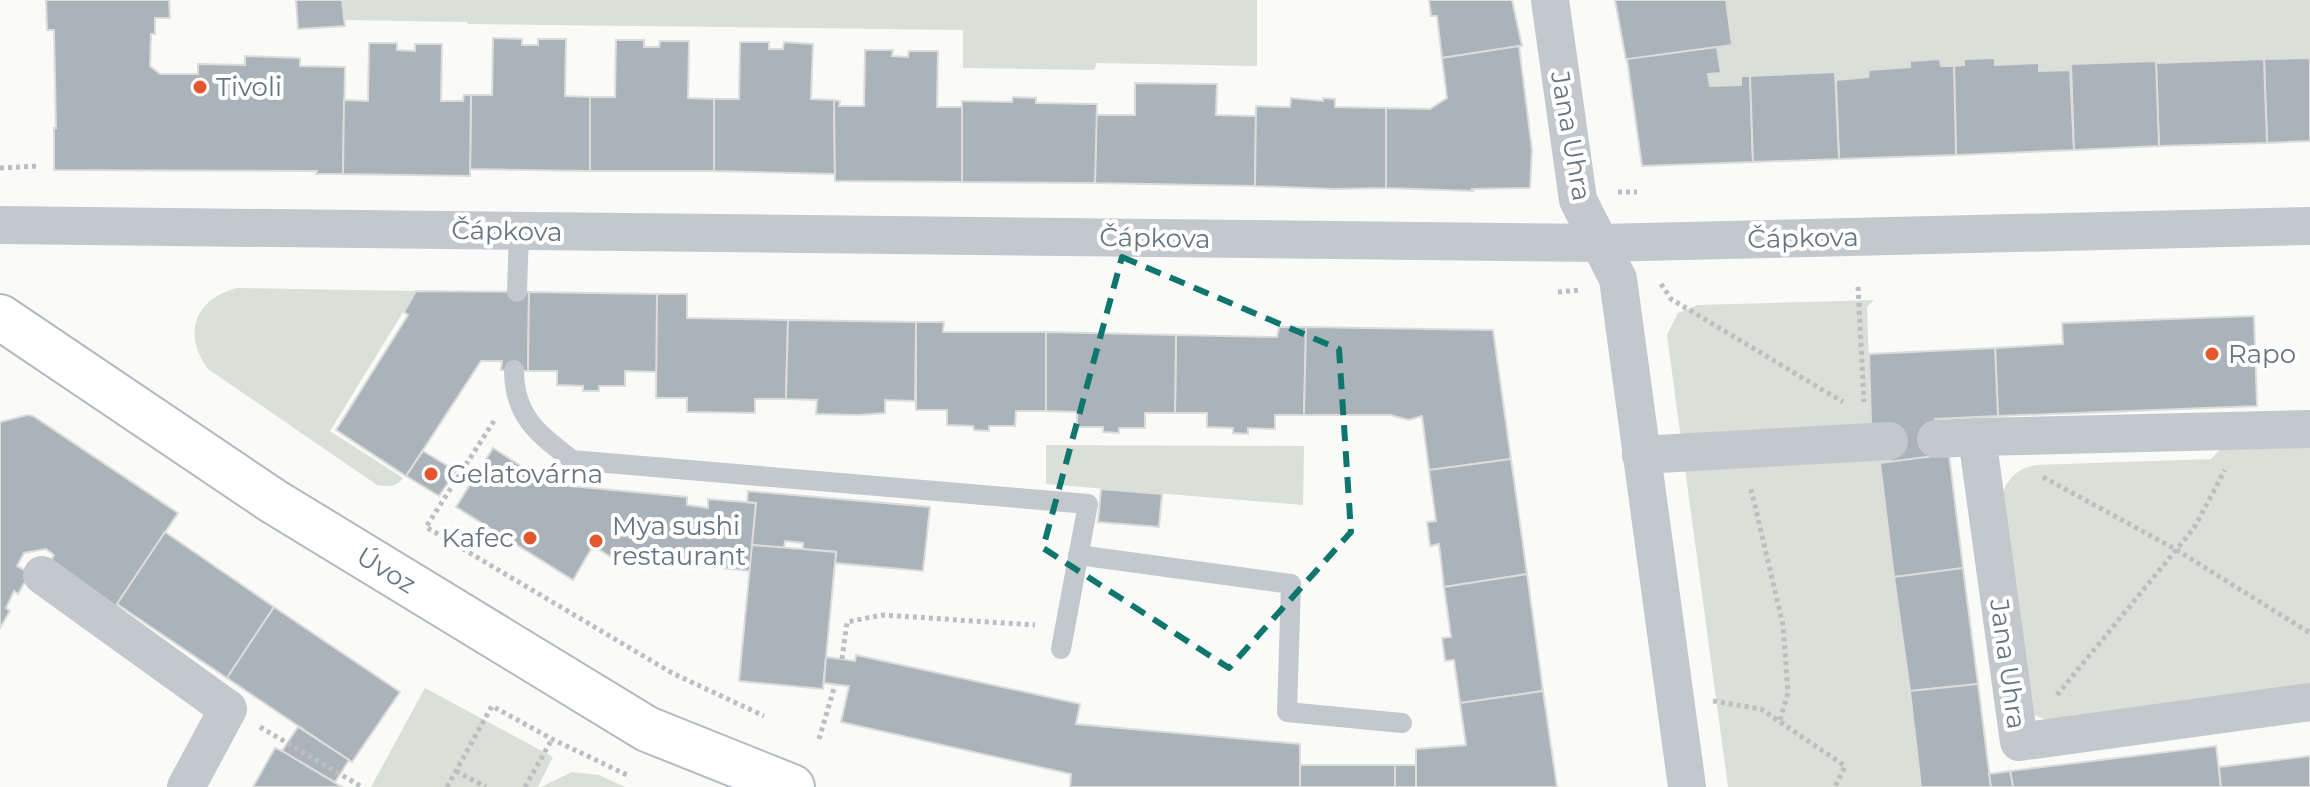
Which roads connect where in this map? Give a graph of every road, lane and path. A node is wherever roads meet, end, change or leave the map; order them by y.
1 (1550, 0) edge
2 (39, 166) dead end
3 (0, 168) edge
4 (0, 225) edge
5 (2310, 226) edge
6 (519, 231) junction
7 (1600, 243) junction
8 (1858, 287) dead end
9 (517, 292) dead end
10 (1671, 299) dead end
11 (0, 317) edge
12 (514, 380) joint
13 (2310, 429) edge
14 (2246, 431) junction
15 (1874, 433) junction
16 (1977, 437) junction
17 (1936, 439) dead end
18 (1744, 448) junction
19 (1641, 455) junction
20 (2175, 549) junction
21 (1078, 555) junction
22 (42, 575) dead end
23 (1065, 627) junction
24 (2310, 633) edge
25 (1061, 649) dead end
26 (842, 659) dead end
27 (835, 685) dead end
28 (1704, 701) dead end
29 (2310, 702) edge
30 (228, 709) junction
31 (764, 716) dead end
32 (1780, 720) junction
33 (1402, 723) dead end
34 (552, 739) junction
35 (819, 739) dead end
36 (2019, 742) junction
37 (456, 771) junction
38 (627, 775) dead end
39 (186, 787) edge
40 (362, 787) edge
41 (447, 787) edge
42 (486, 787) edge
43 (525, 787) edge
44 (792, 787) edge
45 (1687, 787) edge
46 (1835, 787) edge

1 - 7 street, Jana Uhra
2 - 3 path
4 - 6 street, Čápkova
5 - 7 street, Čápkova
6 - 7 street, Čápkova
6 - 9 lane
7 - 19 street, Jana Uhra
8 - 15 path
10 - 15 path
11 - 44 main road, Úvoz
12 - 21 lane
12 - 31 path
13 - 14 street
14 - 16 street
14 - 20 path
15 - 18 street
16 - 17 street
16 - 20 path
16 - 36 street, Jana Uhra
18 - 19 street
18 - 32 path
19 - 45 street, Jana Uhra
20 - 24 path
20 - 36 path
21 - 23 lane
21 - 33 lane
22 - 30 street
23 - 25 lane
23 - 26 path
27 - 35 path
28 - 32 path
29 - 36 street, Jana Uhra
30 - 39 street
30 - 40 path
32 - 46 path
34 - 37 path
34 - 38 path
34 - 43 path
37 - 41 path
37 - 42 path

